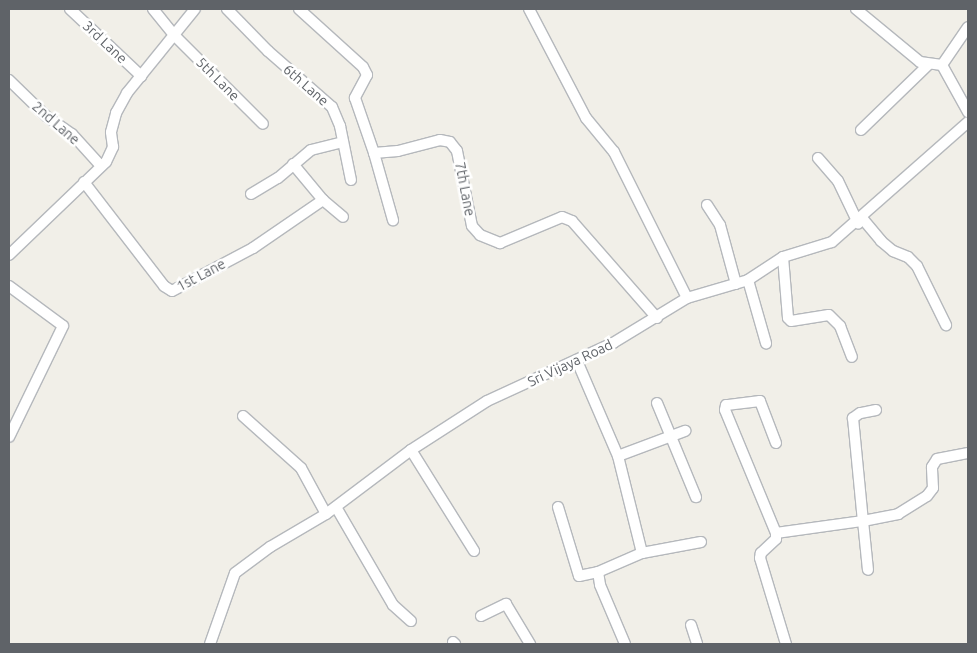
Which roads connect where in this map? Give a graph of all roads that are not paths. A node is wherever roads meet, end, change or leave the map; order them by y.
1 (70, 9) edge
2 (153, 9) edge
3 (195, 9) edge
4 (227, 9) edge
5 (300, 9) edge
6 (529, 9) edge
7 (856, 9) edge
8 (968, 27) edge
9 (173, 34) junction
10 (928, 65) junction
11 (942, 65) junction
12 (141, 76) junction
13 (9, 80) edge
14 (968, 112) edge
15 (968, 122) edge
16 (263, 124) dead end
17 (861, 130) dead end
18 (343, 142) junction
19 (374, 153) junction
20 (818, 158) dead end
21 (293, 164) junction
22 (102, 166) junction
23 (351, 180) dead end
24 (84, 182) junction
25 (252, 194) dead end
26 (323, 200) junction
27 (707, 205) dead end
28 (343, 216) dead end
29 (393, 220) dead end
30 (860, 220) junction
31 (9, 255) edge
32 (783, 257) junction
33 (748, 280) junction
34 (736, 284) junction
35 (9, 286) edge
36 (687, 298) junction
37 (657, 318) junction
38 (946, 325) dead end
39 (766, 343) dead end
40 (852, 357) dead end
41 (577, 361) junction
42 (657, 404) dead end
43 (876, 410) dead end
44 (244, 416) dead end
45 (685, 431) dead end
46 (671, 436) junction
47 (9, 437) edge
48 (776, 443) dead end
49 (411, 450) junction
50 (968, 453) edge
51 (618, 456) junction
52 (696, 497) dead end
53 (336, 507) junction
54 (558, 507) dead end
55 (326, 514) junction
56 (864, 520) junction
57 (776, 532) junction
58 (701, 542) dead end
59 (474, 551) dead end
60 (642, 553) junction
61 (868, 570) dead end
62 (598, 572) junction
63 (481, 616) dead end
64 (411, 621) dead end
65 (691, 625) dead end
66 (210, 644) edge
67 (530, 644) edge
68 (625, 644) edge
69 (697, 644) edge
70 (786, 644) edge

1 - 12 street, 3rd Lane
2 - 9 street, 5th Lane
3 - 9 street
4 - 18 street, 6th Lane
5 - 19 street
6 - 36 street
7 - 10 street
8 - 11 street
9 - 12 street
9 - 16 street, 5th Lane
10 - 11 street
10 - 17 street
11 - 14 street
12 - 22 street
13 - 22 street, 2nd Lane
15 - 30 street, Sri Vijaya Road
18 - 21 street
18 - 23 street, 6th Lane
19 - 29 street
19 - 37 street, 7th Lane
20 - 30 street
21 - 25 street
21 - 26 street
22 - 24 street
24 - 26 street, 1st Lane
24 - 31 street
26 - 28 street
27 - 34 street
30 - 32 street, Sri Vijaya Road
30 - 38 street
32 - 33 street, Sri Vijaya Road
32 - 40 street
33 - 34 street, Sri Vijaya Road
33 - 39 street
34 - 36 street, Sri Vijaya Road
35 - 47 street
36 - 37 street, Sri Vijaya Road
37 - 41 street, Sri Vijaya Road
41 - 49 street, Sri Vijaya Road
41 - 51 street
42 - 46 street
43 - 56 street
44 - 55 street
45 - 46 street
46 - 51 street
46 - 52 street
48 - 57 street
49 - 53 street, Sri Vijaya Road
49 - 59 street
50 - 56 street
51 - 60 street
53 - 55 street, Sri Vijaya Road
53 - 64 street
54 - 62 street
55 - 66 street, Sri Vijaya Road
56 - 57 street
56 - 61 street
57 - 70 street
58 - 60 street
60 - 62 street
62 - 68 street
63 - 67 street
65 - 69 street

